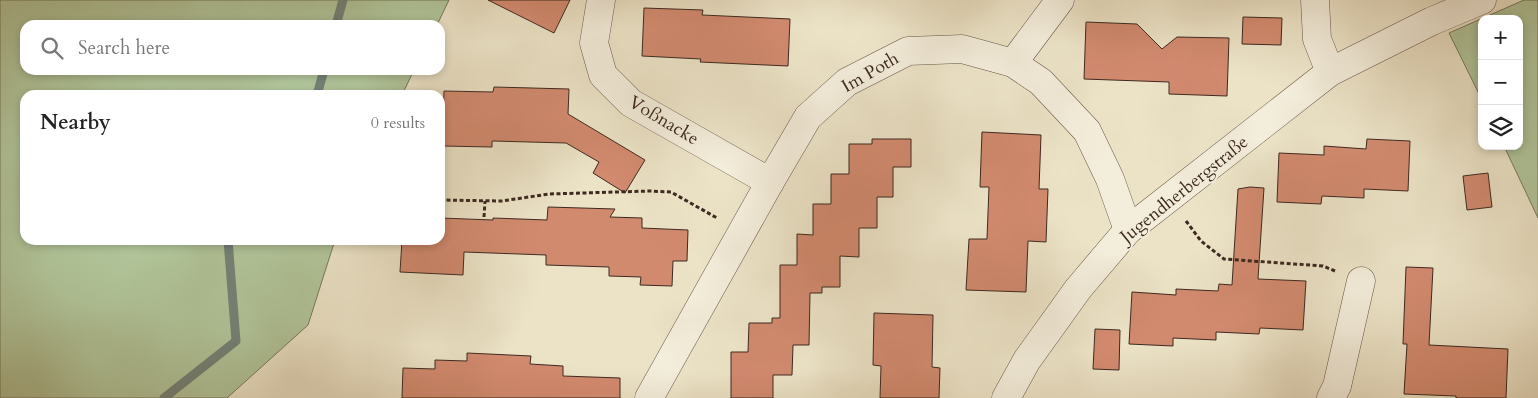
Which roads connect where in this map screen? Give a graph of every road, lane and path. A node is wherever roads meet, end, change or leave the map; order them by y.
1 (601, 0) edge
2 (1060, 0) edge
3 (1315, 0) edge
4 (1482, 0) edge
5 (1013, 63) junction
6 (1330, 72) junction
7 (770, 182) junction
8 (445, 200) edge
9 (485, 201) junction
10 (484, 218) dead end
11 (1128, 230) junction
12 (742, 232) junction
13 (1201, 241) dead end
14 (1323, 266) dead end
15 (1361, 281) dead end
16 (649, 398) edge
17 (1006, 398) edge
18 (1331, 398) edge

1 - 7 street, Voßnacke
2 - 5 street
3 - 6 street
4 - 6 street, Jugendherbergstraße
5 - 7 street, Im Poth
5 - 11 street, Im Poth
6 - 11 street, Jugendherbergstraße
7 - 12 street, Im Poth
8 - 9 path
9 - 10 path
9 - 12 path
11 - 17 street, Jugendherbergstraße
12 - 16 street, Im Poth
13 - 14 path
15 - 18 street

